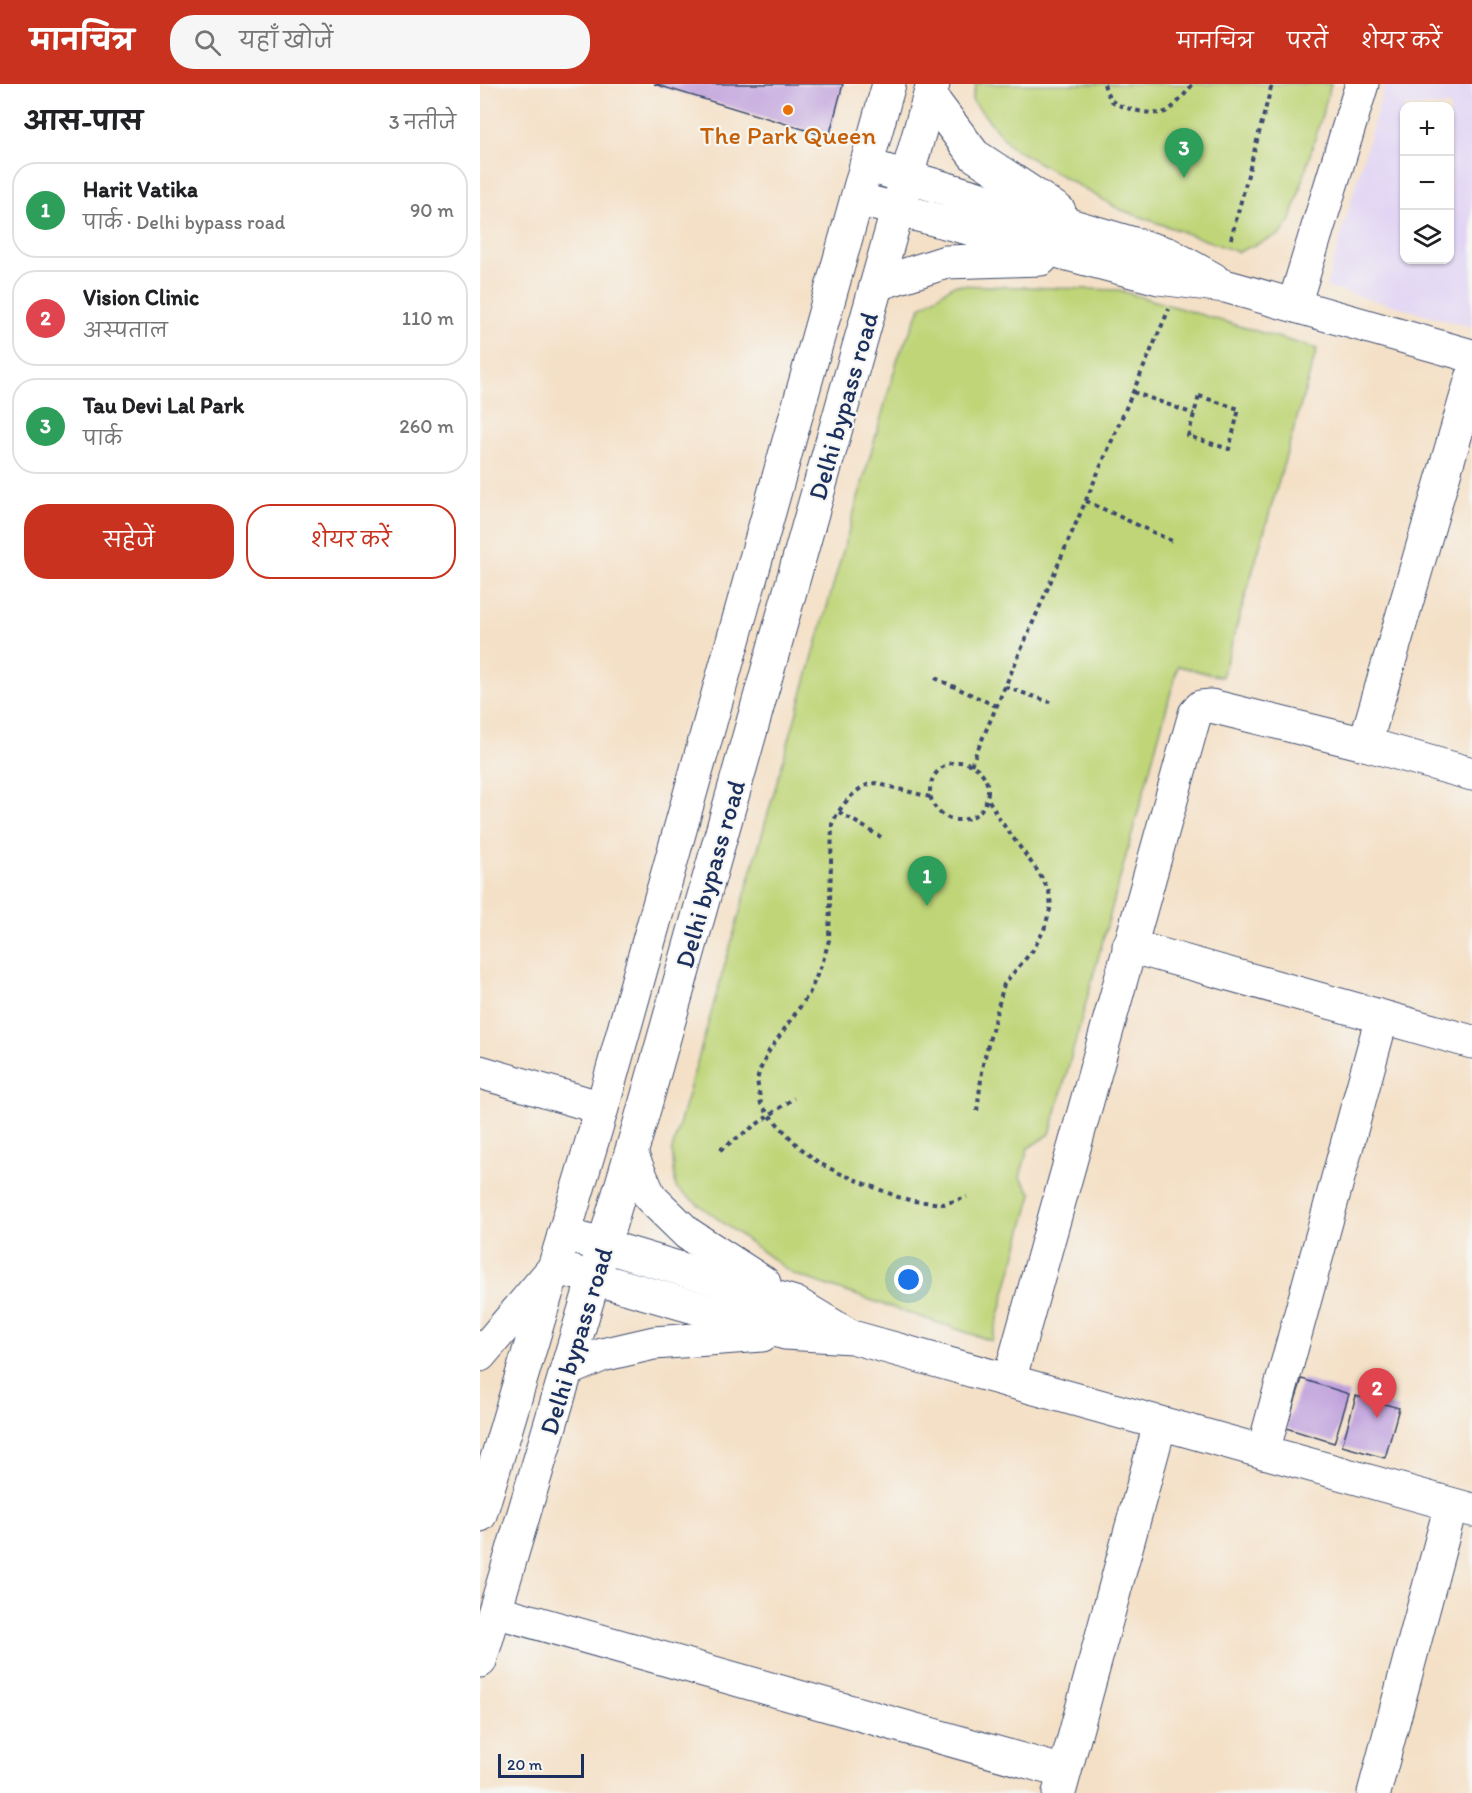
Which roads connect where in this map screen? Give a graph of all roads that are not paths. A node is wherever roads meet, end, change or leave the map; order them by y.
1 (889, 84) edge
2 (1362, 84) edge
3 (932, 90) edge
4 (866, 165) junction
5 (907, 177) junction
6 (857, 199) junction
7 (898, 210) junction
8 (1082, 243) junction
9 (877, 284) junction
10 (1225, 286) junction
11 (1294, 305) junction
12 (1472, 356) edge
13 (1472, 378) edge
14 (1365, 744) junction
15 (1472, 774) edge
16 (1129, 946) junction
17 (1382, 1017) junction
18 (1472, 1042) edge
19 (480, 1072) edge
20 (602, 1108) junction
21 (631, 1154) junction
22 (564, 1234) junction
23 (604, 1245) junction
24 (555, 1267) junction
25 (594, 1278) junction
26 (795, 1303) junction
27 (785, 1334) junction
28 (852, 1337) junction
29 (480, 1355) edge
30 (567, 1370) junction
31 (1010, 1381) junction
32 (1161, 1424) junction
33 (1263, 1452) junction
34 (1462, 1507) edge
35 (480, 1515) edge
36 (495, 1611) junction
37 (480, 1661) edge
38 (1062, 1783) edge
39 (1374, 1793) edge

1 - 4 street, Delhi bypass road
2 - 11 street
3 - 5 street, Delhi bypass road
3 - 8 street
4 - 5 street
4 - 6 street, Delhi bypass road
5 - 7 street, Delhi bypass road
5 - 8 street
6 - 7 street
6 - 20 street, Delhi bypass road
7 - 8 street
7 - 9 street, Delhi bypass road
8 - 9 street
8 - 10 street
8 - 10 street
9 - 21 street, Delhi bypass road
10 - 11 street
11 - 12 street
13 - 14 street
14 - 15 street
14 - 16 street
16 - 17 street
16 - 31 street
17 - 18 street
17 - 33 street
19 - 20 street
20 - 22 street, Delhi bypass road
21 - 23 street, Delhi bypass road
21 - 26 street
22 - 23 street
22 - 24 street, Delhi bypass road
23 - 25 street, Delhi bypass road
23 - 26 street
24 - 25 street
24 - 29 street
24 - 35 street, Delhi bypass road
25 - 27 street
25 - 30 street, Delhi bypass road
26 - 28 street
27 - 28 street
27 - 30 street
28 - 31 street
30 - 36 street, Delhi bypass road
31 - 32 street
32 - 33 street
32 - 38 street
33 - 34 street
34 - 39 street
36 - 37 street, Delhi bypass road
36 - 38 street

